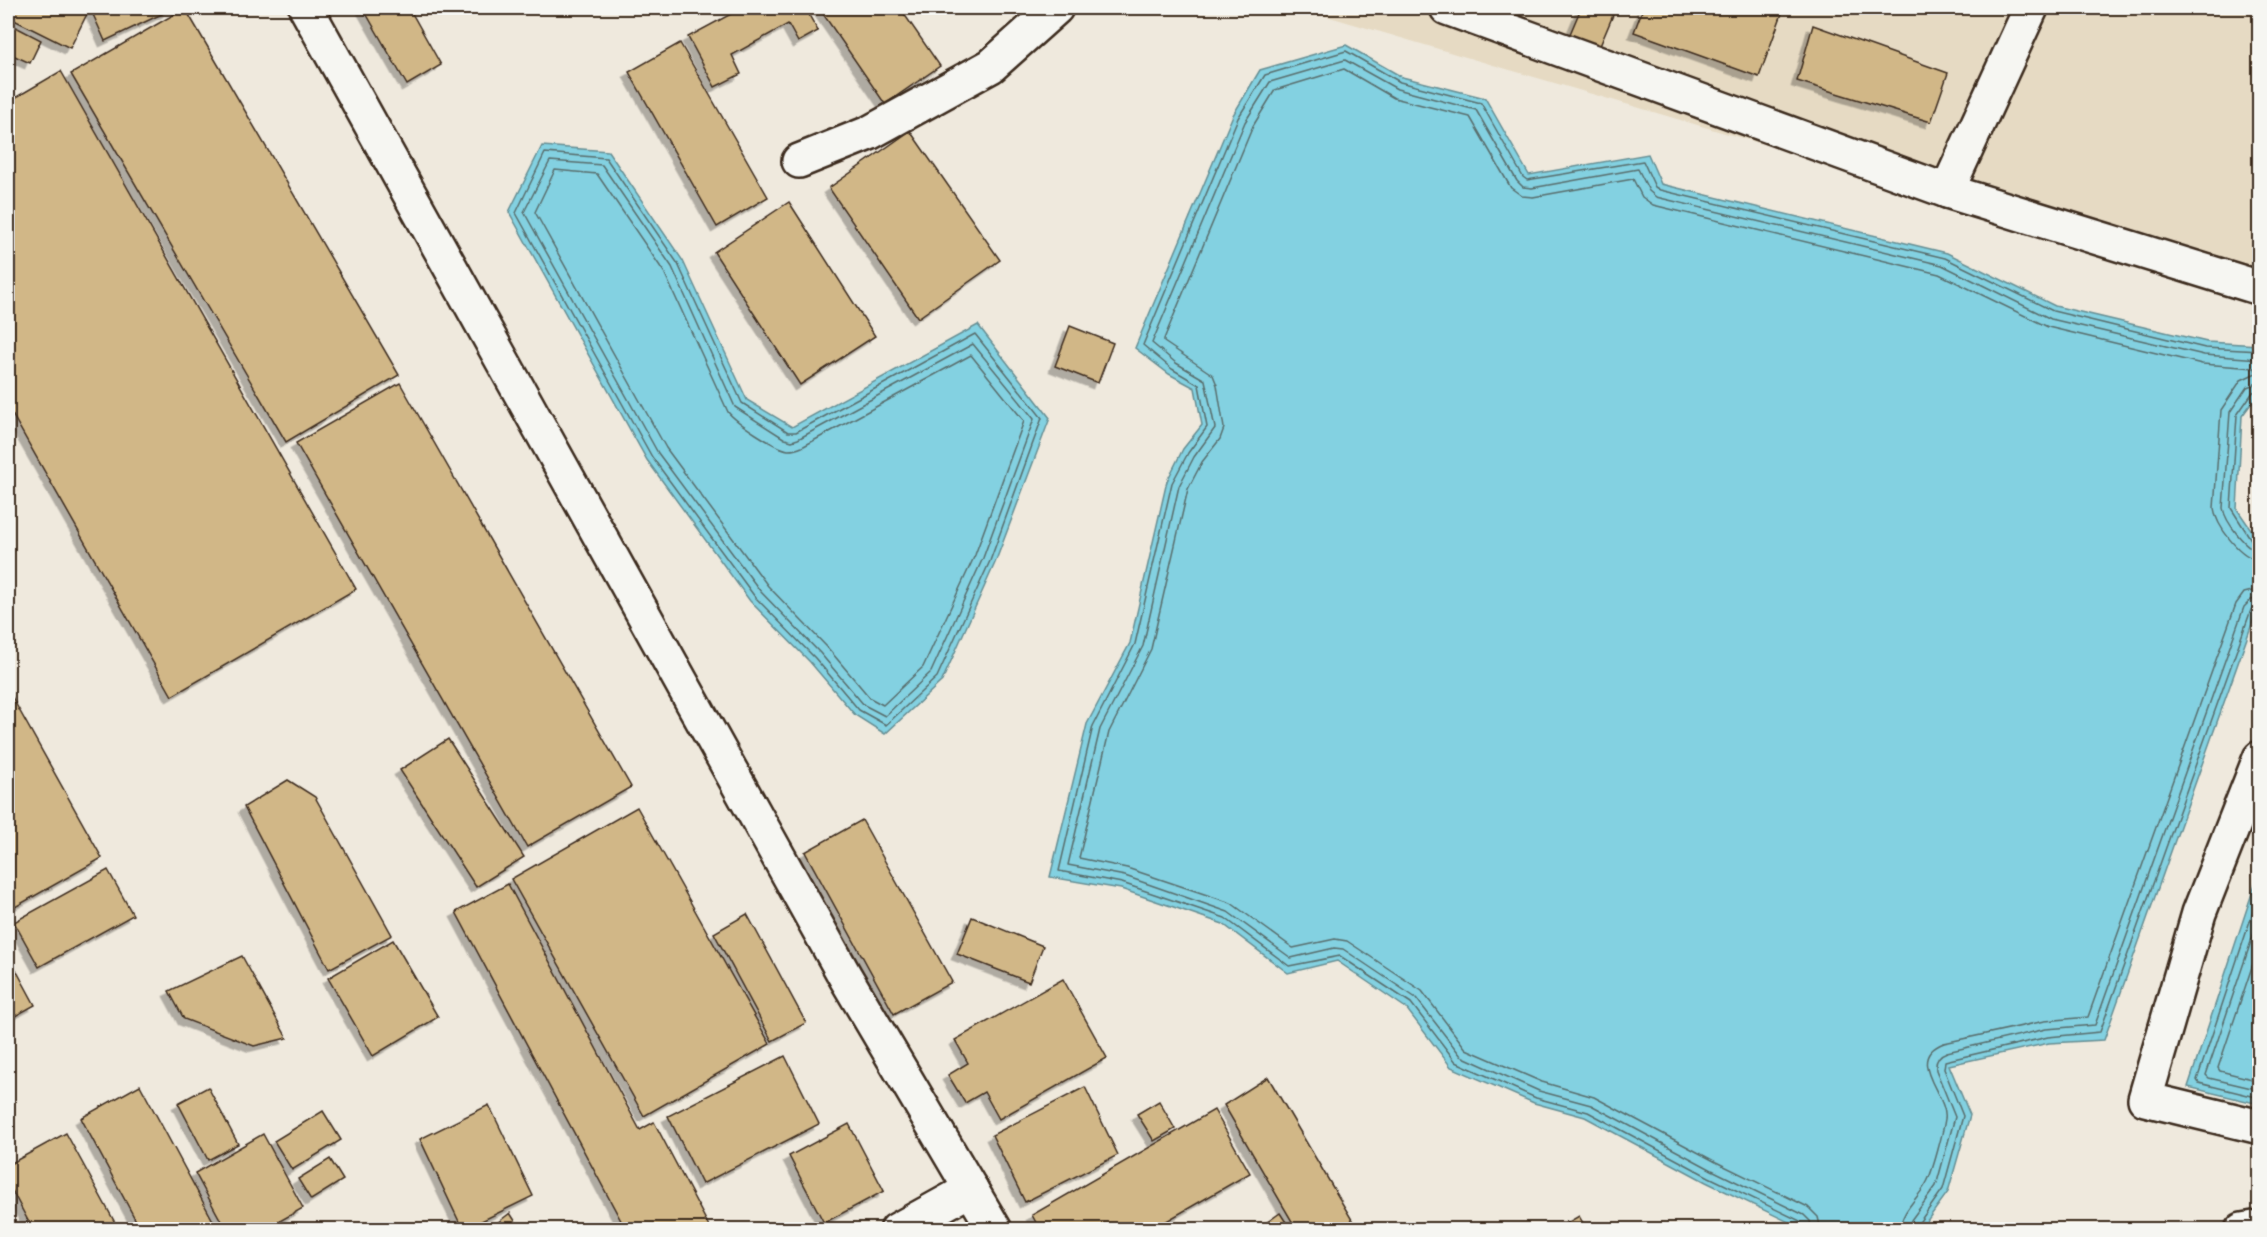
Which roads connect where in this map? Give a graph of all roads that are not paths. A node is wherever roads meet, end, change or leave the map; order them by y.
1 (306, 8) edge
2 (1056, 8) edge
3 (1447, 8) edge
4 (2031, 8) edge
5 (799, 161) dead end
6 (1947, 191) junction
7 (2259, 288) edge
8 (2259, 758) edge
9 (2259, 1127) edge
10 (971, 1189) junction
11 (2259, 1227) edge
12 (897, 1230) edge
13 (995, 1230) edge
14 (2242, 1230) edge

1 - 10 street
2 - 5 street
3 - 6 street
4 - 6 street
6 - 7 street
8 - 9 street
10 - 12 street
10 - 13 street
11 - 14 street

